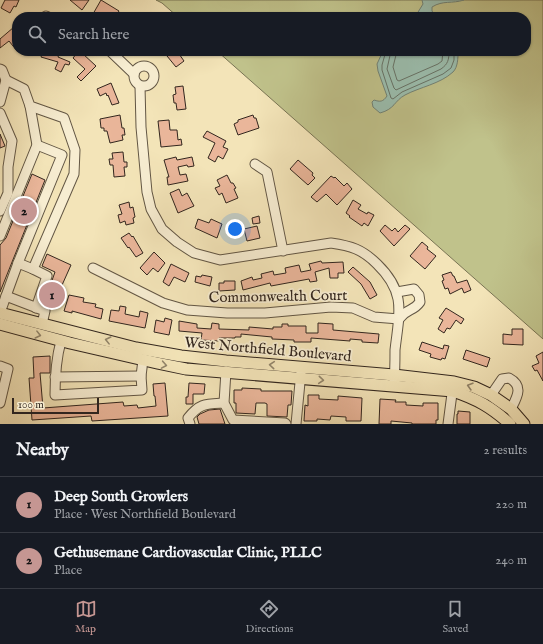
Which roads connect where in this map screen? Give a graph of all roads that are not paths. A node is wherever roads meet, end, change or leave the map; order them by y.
1 (115, 56) edge
2 (0, 69) edge
3 (134, 74) junction
4 (6, 80) junction
5 (140, 86) junction
6 (0, 102) edge
7 (30, 106) junction
8 (0, 113) edge
9 (37, 145) junction
10 (62, 156) junction
11 (75, 162) junction
12 (256, 164) dead end
13 (0, 211) edge
14 (0, 236) edge
15 (283, 252) junction
16 (18, 263) junction
17 (93, 268) dead end
18 (33, 269) junction
19 (397, 292) junction
20 (3, 299) edge
21 (36, 308) junction
22 (0, 313) edge
23 (400, 319) junction
24 (0, 324) edge
25 (42, 324) junction
26 (61, 341) junction
27 (144, 355) junction
28 (0, 366) edge
29 (226, 372) junction
30 (301, 373) junction
31 (141, 376) junction
32 (55, 377) junction
33 (394, 380) junction
34 (453, 386) junction
35 (492, 395) junction
36 (0, 403) edge
37 (224, 403) junction
38 (511, 409) junction
39 (190, 424) edge
40 (281, 424) edge
41 (296, 424) edge
42 (448, 424) edge
43 (510, 424) edge
44 (524, 424) edge

1 - 3 street
2 - 4 street
3 - 5 street
3 - 5 street
4 - 6 street
4 - 7 street
5 - 15 street
7 - 9 street
7 - 11 street
8 - 13 street
9 - 10 street
9 - 14 street
10 - 11 street
10 - 16 street
11 - 18 street
12 - 15 street
15 - 19 street
16 - 18 street
16 - 20 street
17 - 23 street, Commonwealth Court
18 - 21 street
19 - 23 street
19 - 23 street
20 - 21 street
20 - 22 street
21 - 25 street
22 - 25 main road, West Northfield Boulevard
23 - 33 street
24 -> 26 main road, West Northfield Boulevard
27 -> 25 main road, West Northfield Boulevard
26 - 27 main road, West Northfield Boulevard
26 - 32 street
27 -> 29 main road, West Northfield Boulevard
30 -> 27 main road, West Northfield Boulevard
27 - 31 street
28 - 36 street
29 - 30 main road, West Northfield Boulevard
29 - 37 street
30 - 33 main road, West Northfield Boulevard
30 - 41 street
31 - 32 street
31 - 32 street
33 - 34 main road, West Northfield Boulevard
35 -> 34 main road, West Northfield Boulevard
34 - 42 street
34 - 43 main road, West Northfield Boulevard
35 - 38 main road, West Northfield Boulevard
35 - 38 street
37 - 39 street
37 - 40 street
38 - 44 main road, West Northfield Boulevard

